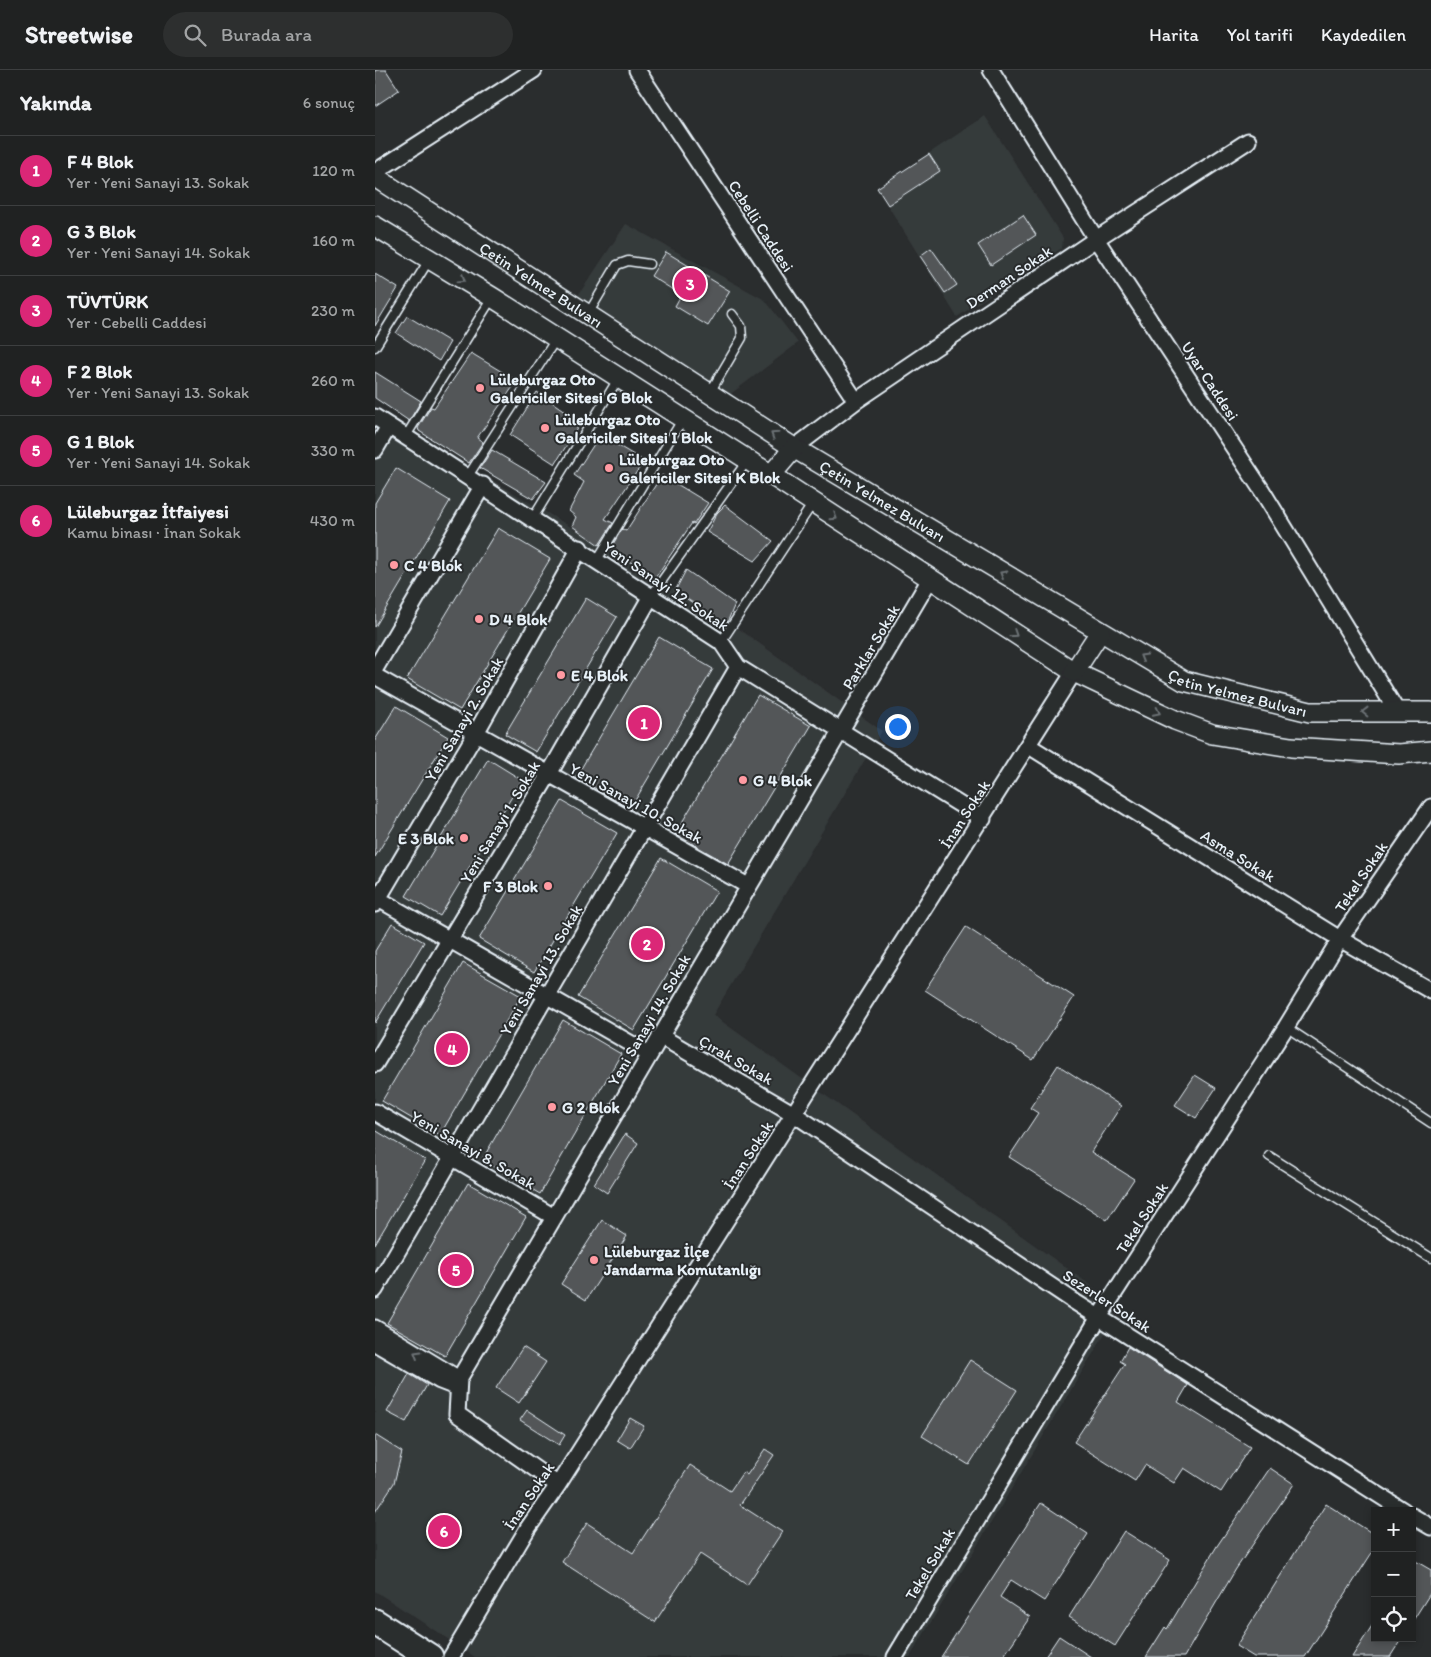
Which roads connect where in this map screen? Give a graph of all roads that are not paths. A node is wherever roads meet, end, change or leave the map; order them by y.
1 (534, 70) edge
2 (637, 70) edge
3 (991, 70) edge
4 (1248, 141) dead end
5 (375, 172) edge
6 (375, 177) edge
7 (375, 226) edge
8 (1096, 239) junction
9 (430, 259) junction
10 (649, 264) dead end
11 (492, 297) junction
12 (732, 314) dead end
13 (588, 315) junction
14 (556, 339) junction
15 (375, 347) edge
16 (619, 378) junction
17 (709, 394) junction
18 (856, 401) junction
19 (375, 417) edge
20 (682, 420) junction
21 (389, 426) junction
22 (406, 436) junction
23 (794, 448) junction
24 (375, 450) edge
25 (748, 460) junction
26 (771, 475) junction
27 (468, 476) junction
28 (483, 486) junction
29 (813, 503) junction
30 (533, 518) junction
31 (580, 548) junction
32 (597, 560) junction
33 (930, 579) junction
34 (651, 596) junction
35 (1101, 632) junction
36 (721, 642) junction
37 (737, 667) junction
38 (375, 670) edge
39 (1074, 672) junction
40 (375, 676) edge
41 (1398, 712) junction
42 (1431, 712) edge
43 (841, 732) junction
44 (476, 733) junction
45 (1029, 746) junction
46 (1431, 751) edge
47 (549, 774) junction
48 (1431, 807) edge
49 (983, 819) junction
50 (644, 827) junction
51 (748, 886) junction
52 (376, 900) edge
53 (1340, 939) junction
54 (449, 940) junction
55 (1431, 991) edge
56 (546, 995) junction
57 (1286, 1028) junction
58 (660, 1036) junction
59 (649, 1054) junction
60 (375, 1064) edge
61 (375, 1112) edge
62 (794, 1114) junction
63 (1431, 1123) edge
64 (1269, 1156) dead end
65 (452, 1157) junction
66 (554, 1217) junction
67 (1431, 1258) edge
68 (375, 1290) edge
69 (1099, 1317) junction
70 (375, 1328) edge
71 (375, 1342) edge
72 (459, 1384) junction
73 (558, 1485) junction
74 (1398, 1507) edge
75 (1416, 1519) edge
76 (1431, 1528) edge
77 (375, 1622) edge
78 (429, 1657) edge
79 (451, 1657) edge
80 (895, 1657) edge

1 - 5 street
2 - 18 street, Cebelli Caddesi
3 - 8 street, Uyar Caddesi
4 - 8 street, Derman Sokak
6 - 13 street, Çetin Yelmez Bulvarı
7 - 9 street
8 - 18 street, Derman Sokak
8 - 41 street, Uyar Caddesi
9 -> 11 street
9 - 15 lane
10 - 13 lane
11 - 14 street
11 - 22 lane
12 - 17 lane
13 - 17 street, Çetin Yelmez Bulvarı
14 - 16 street
14 - 27 lane
16 - 20 street
16 - 30 lane
23 -> 17 street, Çetin Yelmez Bulvarı
18 - 23 street, Derman Sokak
19 - 21 street, Yeni Sanayi 12. Sokak
20 - 25 street
20 - 32 lane
21 - 22 street, Yeni Sanayi 12. Sokak
21 - 24 street
22 - 27 street, Yeni Sanayi 12. Sokak
23 - 26 street
35 -> 23 street, Çetin Yelmez Bulvarı
25 - 26 street
25 - 34 lane
26 - 29 street
27 - 28 street, Yeni Sanayi 12. Sokak
28 - 30 street, Yeni Sanayi 12. Sokak
28 - 38 street
29 -> 33 street
29 - 36 lane
30 - 31 street, Yeni Sanayi 12. Sokak
31 - 32 street, Yeni Sanayi 12. Sokak
31 - 44 street, Yeni Sanayi 2. Sokak
32 - 34 street, Yeni Sanayi 12. Sokak
33 -> 39 street
33 - 43 street, Parklar Sokak
34 - 36 street, Yeni Sanayi 12. Sokak
34 - 47 street, Yeni Sanayi 1. Sokak
35 - 39 street
41 -> 35 street, Çetin Yelmez Bulvarı
36 - 37 street, Yeni Sanayi 12. Sokak
37 - 43 street, Yeni Sanayi 12. Sokak
37 - 50 street, Yeni Sanayi 13. Sokak
39 - 45 street, İnan Sokak
39 -> 46 street
40 - 44 street, Yeni Sanayi 10. Sokak
41 - 42 street, Çetin Yelmez Bulvarı
43 - 49 street, Yeni Sanayi 12. Sokak
43 - 51 street, Yeni Sanayi 14. Sokak
44 - 47 street, Yeni Sanayi 10. Sokak
44 - 52 street, Yeni Sanayi 2. Sokak
45 - 49 street, İnan Sokak
45 - 53 street, Asma Sokak
47 - 50 street, Yeni Sanayi 10. Sokak
47 - 54 street, Yeni Sanayi 1. Sokak
48 - 53 street, Tekel Sokak
49 - 62 street, İnan Sokak
50 - 51 street, Yeni Sanayi 10. Sokak
50 - 56 street, Yeni Sanayi 13. Sokak
51 - 58 street, Yeni Sanayi 14. Sokak
52 - 54 street
53 - 55 street, Asma Sokak
53 - 57 street, Tekel Sokak
54 - 56 street
54 - 60 street, Yeni Sanayi 1. Sokak
56 - 59 street
56 - 65 street, Yeni Sanayi 13. Sokak
57 - 63 lane
57 - 69 street, Tekel Sokak
58 - 59 street, Yeni Sanayi 14. Sokak
58 - 62 street, Çırak Sokak
59 - 66 street, Yeni Sanayi 14. Sokak
61 - 65 street, Yeni Sanayi 8. Sokak
62 - 69 street, Sezerler Sokak
62 - 73 street, İnan Sokak
64 - 67 lane
65 - 66 street, Yeni Sanayi 8. Sokak
65 - 68 street, Yeni Sanayi 13. Sokak
66 - 72 street, Yeni Sanayi 14. Sokak
69 - 74 street, Sezerler Sokak
69 - 80 street, Tekel Sokak
72 -> 70 street
71 - 72 street
72 - 73 street
73 - 79 street, İnan Sokak
75 - 76 street
77 - 78 highway

